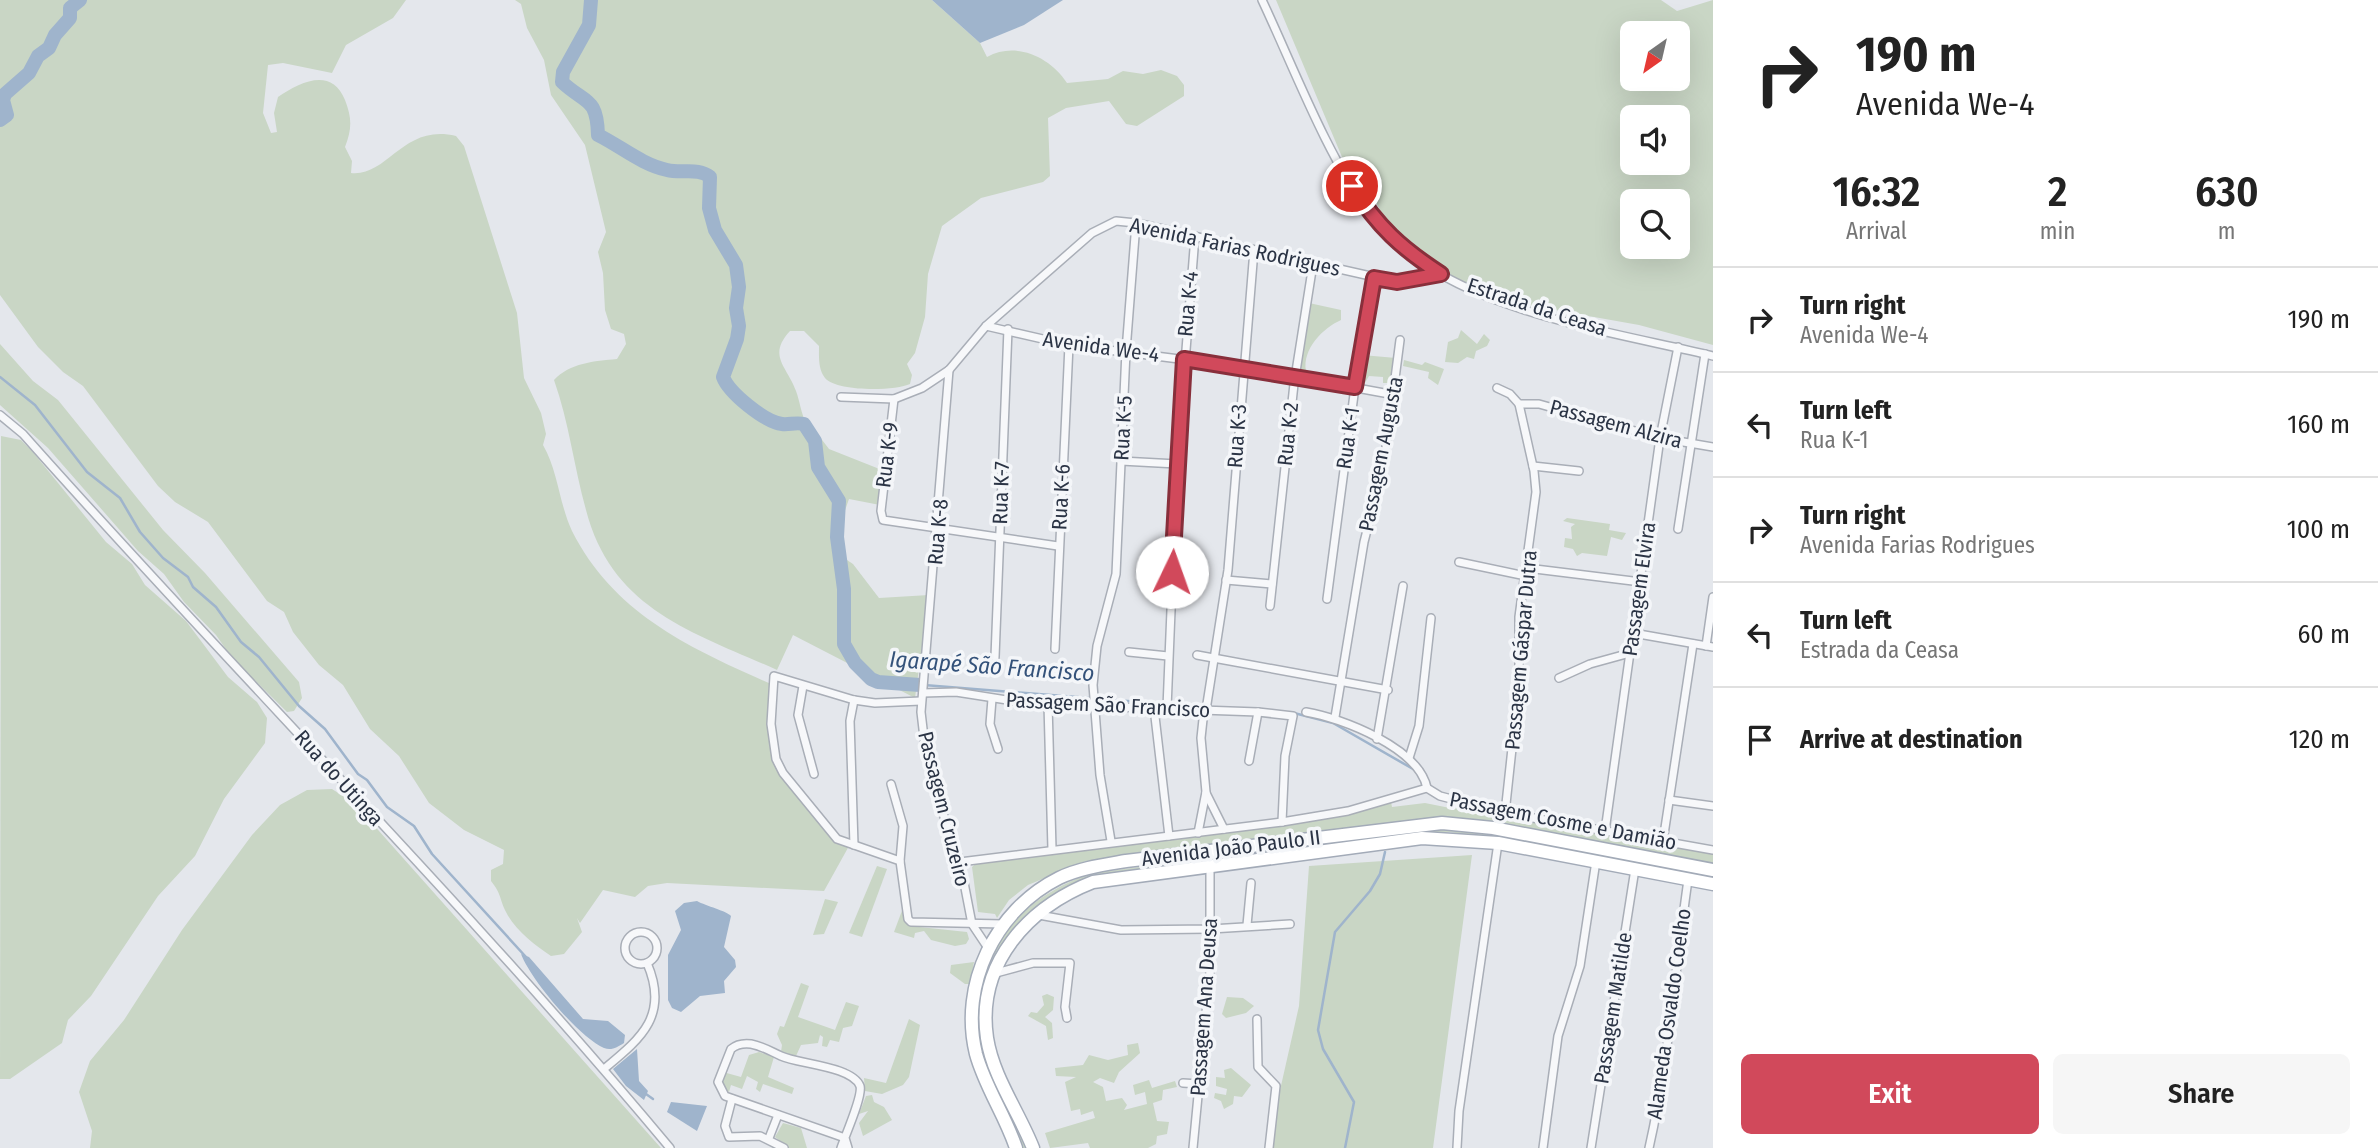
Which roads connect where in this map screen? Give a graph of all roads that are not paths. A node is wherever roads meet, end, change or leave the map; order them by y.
1 (1262, 0) edge
2 (1136, 223) junction
3 (1195, 236) junction
4 (1254, 250) junction
5 (1314, 264) junction
6 (1441, 274) junction
7 (1374, 278) junction
8 (998, 314) junction
9 (986, 326) junction
10 (1009, 331) junction
11 (1401, 340) dead end
12 (1069, 345) junction
13 (1678, 347) junction
14 (1126, 351) junction
15 (1709, 355) edge
16 (1184, 359) junction
17 (1242, 367) junction
18 (949, 370) junction
19 (1294, 376) junction
20 (1355, 387) junction
21 (1497, 388) dead end
22 (1395, 395) junction
23 (841, 397) dead end
24 (894, 399) junction
25 (1519, 404) junction
26 (0, 415) edge
27 (1660, 438) junction
28 (1691, 443) junction
29 (1713, 447) edge
30 (1121, 461) junction
31 (1177, 464) junction
32 (1533, 466) junction
33 (1580, 471) dead end
34 (938, 530) junction
35 (1678, 530) dead end
36 (999, 538) junction
37 (1058, 546) junction
38 (1459, 562) dead end
39 (1527, 572) junction
40 (1226, 580) junction
41 (1641, 582) junction
42 (1272, 584) junction
43 (1403, 586) dead end
44 (1713, 597) edge
45 (1327, 599) dead end
46 (1270, 606) dead end
47 (1431, 618) dead end
48 (1633, 633) junction
49 (1693, 644) junction
50 (1710, 646) edge
51 (1055, 649) dead end
52 (1129, 652) dead end
53 (1630, 653) junction
54 (1197, 655) dead end
55 (1168, 656) junction
56 (995, 657) dead end
57 (1216, 659) junction
58 (1559, 678) dead end
59 (1341, 682) junction
60 (803, 686) junction
61 (1388, 690) junction
62 (923, 691) junction
63 (992, 699) junction
64 (854, 700) junction
65 (1094, 702) junction
66 (1048, 704) junction
67 (1167, 705) junction
68 (1154, 708) junction
69 (1206, 708) junction
70 (1258, 712) junction
71 (1306, 712) dead end
72 (1335, 717) junction
73 (1377, 739) junction
74 (998, 749) dead end
75 (1409, 758) junction
76 (1250, 761) dead end
77 (814, 774) dead end
78 (891, 784) dead end
79 (1427, 788) junction
80 (1206, 792) junction
81 (1669, 800) junction
82 (1713, 806) edge
83 (1505, 813) junction
84 (1282, 822) junction
85 (1224, 829) junction
86 (1605, 831) junction
87 (1198, 833) junction
88 (1169, 836) junction
89 (1111, 841) junction
90 (1663, 841) junction
91 (1498, 843) junction
92 (854, 845) junction
93 (1052, 849) junction
94 (1713, 850) edge
95 (900, 861) junction
96 (1596, 861) junction
97 (960, 862) junction
98 (1210, 865) junction
99 (1635, 869) junction
100 (1713, 870) edge
101 (1688, 880) junction
102 (1251, 883) dead end
103 (1713, 884) edge
104 (1035, 914) junction
105 (1003, 924) junction
106 (1290, 924) dead end
107 (972, 925) junction
108 (1247, 925) junction
109 (1211, 929) junction
110 (988, 948) junction
111 (647, 963) junction
112 (996, 973) junction
113 (1067, 1017) dead end
114 (1257, 1019) dead end
115 (604, 1069) junction
116 (1183, 1083) dead end
117 (1199, 1084) junction
118 (733, 1099) junction
119 (778, 1115) junction
120 (769, 1138) junction
121 (845, 1138) junction
122 (670, 1148) edge
123 (784, 1148) edge
124 (841, 1148) edge
125 (848, 1148) edge
126 (1016, 1148) edge
127 (1033, 1148) edge
128 (1193, 1148) edge
129 (1269, 1148) edge
130 (1457, 1148) edge
131 (1543, 1148) edge
132 (1591, 1148) edge
133 (1649, 1148) edge

1 - 6 street, Estrada da Ceasa
2 - 3 street, Avenida Farias Rodrigues
2 - 8 street, Avenida Farias Rodrigues
2 - 14 street, Rua K-5
3 - 4 street, Avenida Farias Rodrigues
3 - 16 street, Rua K-4
4 - 5 street, Avenida Farias Rodrigues
4 - 17 street, Rua K-3
5 - 7 street, Avenida Farias Rodrigues
5 - 19 street, Rua K-2
6 - 7 street, Avenida Farias Rodrigues
6 - 13 street, Estrada da Ceasa
7 - 20 street, Rua K-1
8 - 9 street, Avenida Farias Rodrigues
8 - 10 street
9 - 10 street, Avenida We-4
9 - 18 street, Avenida Farias Rodrigues
10 - 12 street, Avenida We-4
10 - 36 street, Rua K-7
11 - 22 street, Passagem Augusta
12 - 14 street, Avenida We-4
12 - 37 street, Rua K-6
13 - 15 street, Estrada da Ceasa
13 - 27 street, Passagem Elvira
14 - 16 street, Avenida We-4
14 - 30 street, Rua K-5
15 - 28 street
16 - 17 street, Avenida We-4
16 - 31 street, Rua K-4
17 - 19 street, Avenida We-4
17 - 40 street, Rua K-3
18 - 24 street, Avenida Farias Rodrigues
18 - 34 street, Rua K-8
19 - 20 street, Avenida We-4
19 - 42 street, Rua K-2
20 - 22 street, Avenida We-4
20 - 45 street, Rua K-1
21 - 25 street
22 - 59 street, Passagem Augusta
23 - 24 street, Avenida Farias Rodrigues
24 - 34 street, Rua K-9
25 - 27 street, Passagem Alzira
25 - 32 street, Passagem Gáspar Dutra
26 - 115 street, Rua do Utinga
27 - 28 street, Passagem Alzira
27 - 41 street, Passagem Elvira
28 - 29 street, Passagem Alzira
28 - 35 street
30 - 31 street
30 - 65 street, Rua K-5
31 - 55 street, Rua K-4
32 - 33 street
32 - 39 street, Passagem Gáspar Dutra
34 - 36 street
34 - 62 street, Rua K-8
36 - 37 street
36 - 56 street, Rua K-7
37 - 51 street, Rua K-6
38 - 39 street
39 - 41 street
39 - 83 street, Passagem Gáspar Dutra
40 - 42 street
40 - 57 street, Rua K-3
41 - 48 street, Passagem Elvira
42 - 46 street, Rua K-2
43 - 61 street
44 - 50 street
47 - 75 street
48 - 49 street
48 - 53 street, Passagem Elvira
49 - 50 street
49 - 81 street
52 - 55 street
53 - 58 street
53 - 86 street, Passagem Elvira
54 - 57 street
55 - 67 street, Rua K-4
57 - 59 street
57 - 69 street, Rua K-3
59 - 61 street
59 - 72 street, Passagem Augusta
60 - 64 street, Passagem São Francisco
60 - 77 street
60 - 92 street, Passagem São Francisco
61 - 73 street
62 - 63 street, Passagem São Francisco
62 - 64 street, Passagem São Francisco
62 - 97 street, Passagem Cruzeiro
63 - 66 street, Passagem São Francisco
63 - 74 street
64 - 92 street
65 - 66 street, Passagem São Francisco
65 - 68 street, Passagem São Francisco
65 - 89 street, Rua K-5
66 - 93 street
67 - 68 street, Passagem São Francisco
67 - 69 street, Passagem São Francisco
68 - 88 street
69 - 70 street, Passagem São Francisco
69 - 80 street, Rua K-3
70 - 76 street
70 - 84 street, Passagem São Francisco
71 - 72 street
72 - 73 street
73 - 75 street
75 - 79 street
78 - 95 street
79 - 83 street, Passagem Cosme e Damião
79 - 84 street, Passagem Cosme e Damião
80 - 85 street
80 - 87 street
81 - 82 street
81 - 90 street
83 - 86 street, Passagem Cosme e Damião
84 - 85 street, Passagem Cosme e Damião
85 - 87 street, Passagem Cosme e Damião
86 - 90 street, Passagem Cosme e Damião
87 - 88 street, Passagem Cosme e Damião
88 - 89 street, Passagem Cosme e Damião
89 - 93 street, Passagem Cosme e Damião
90 - 94 street, Passagem Cosme e Damião
91 - 96 main road, Avenida João Paulo II
91 - 98 main road, Avenida João Paulo II
91 - 130 street
92 - 95 street
93 - 97 street, Passagem Cosme e Damião
95 - 107 street
96 - 99 main road, Avenida João Paulo II
96 - 131 street
97 - 107 street, Passagem Cruzeiro
98 - 104 main road, Avenida João Paulo II
98 - 109 street, Passagem Ana Deusa
99 - 101 main road, Avenida João Paulo II
99 - 132 street, Passagem Matilde
100 - 105 main road, Avenida João Paulo II
101 - 103 main road, Avenida João Paulo II
101 - 133 street, Alameda Osvaldo Coelho
102 - 108 street
104 - 109 street
104 - 112 main road, Avenida João Paulo II
105 - 107 street
105 - 110 main road, Avenida João Paulo II
106 - 108 street
107 - 110 street
108 - 109 street
109 - 117 street, Passagem Ana Deusa
110 - 126 main road, Avenida João Paulo II
111 - 111 street
111 - 115 street
112 - 113 street
112 - 127 main road, Avenida João Paulo II
114 - 129 street
115 - 122 street, Rua do Utinga
116 - 117 street
117 - 128 street, Passagem Ana Deusa
118 - 119 street
118 - 120 street
118 - 121 street
119 - 120 street
119 - 121 street
120 - 123 street
121 - 124 street
121 - 125 street

